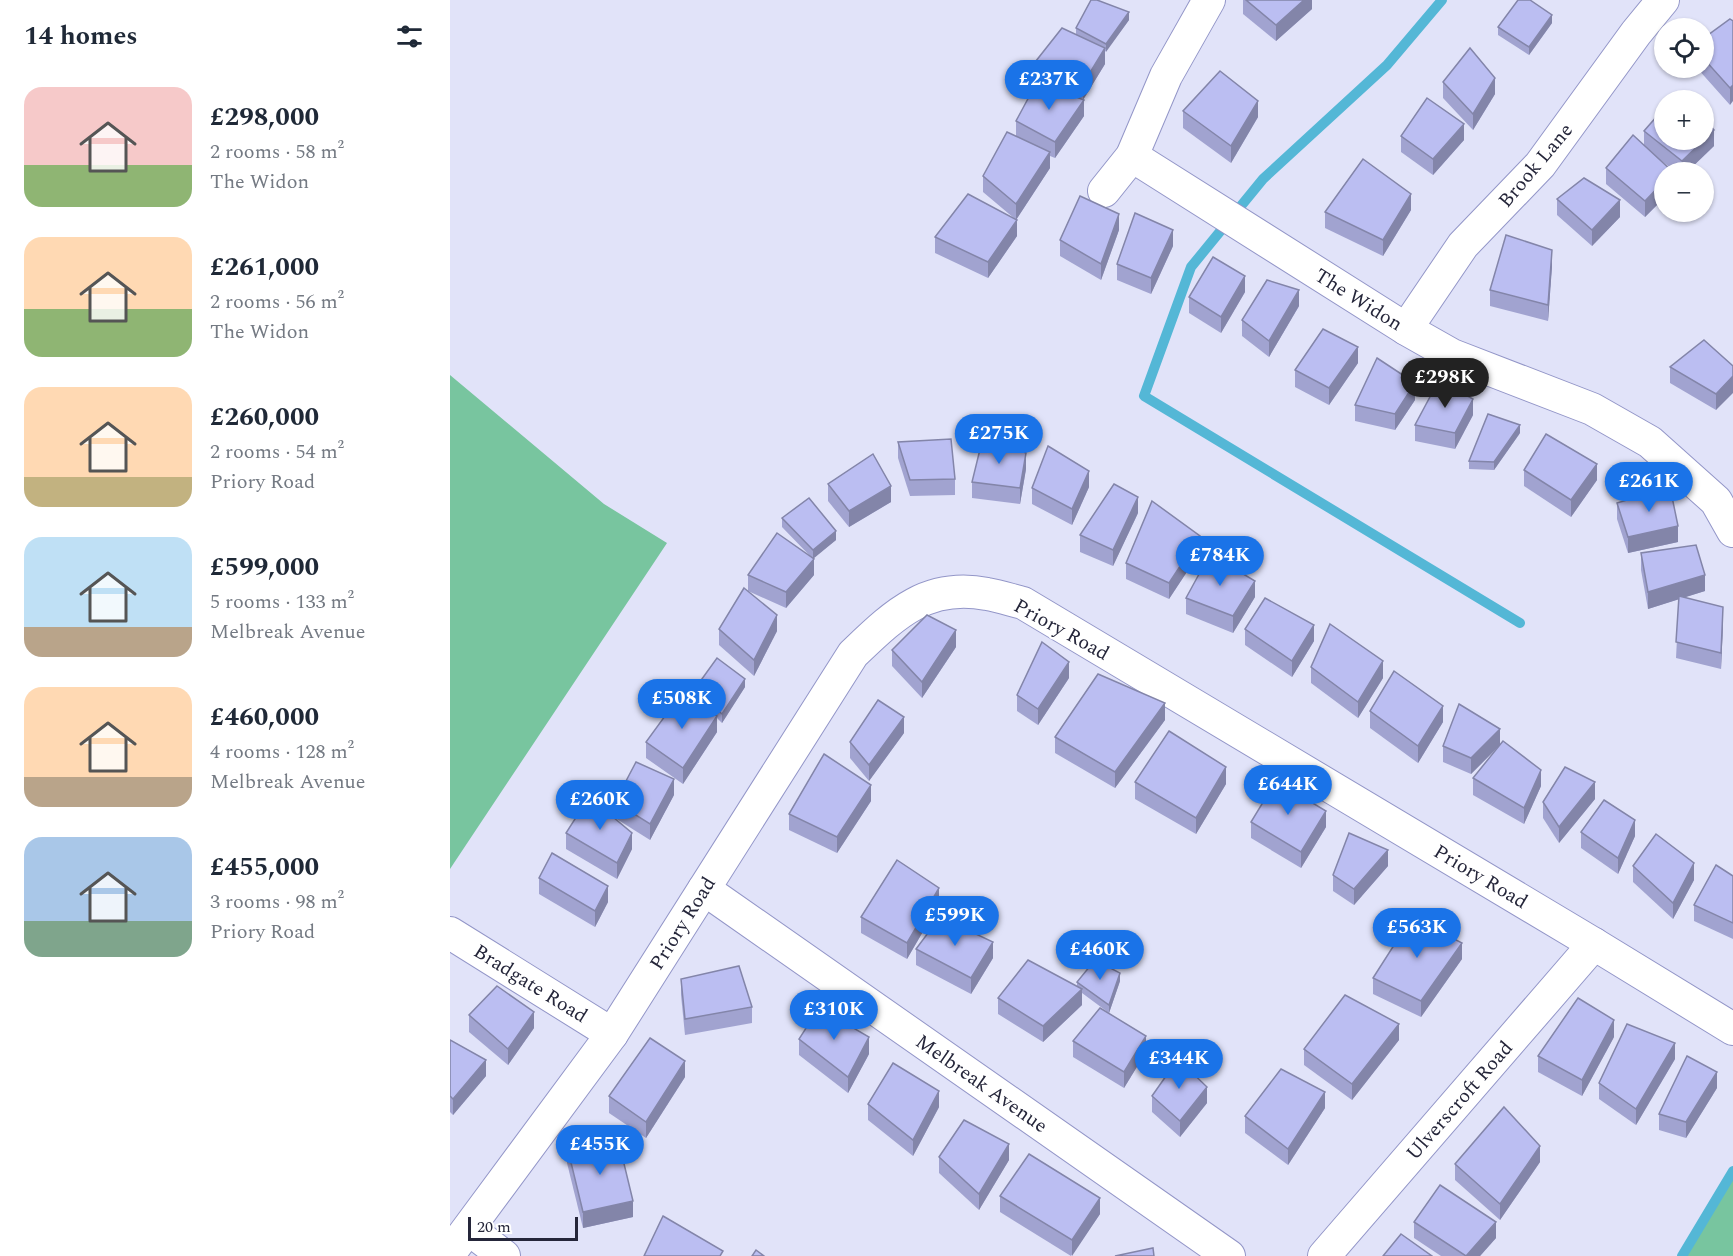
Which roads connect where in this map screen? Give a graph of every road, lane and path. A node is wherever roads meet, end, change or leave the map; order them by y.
1 (1209, 0) edge
2 (1663, 0) edge
3 (1132, 156) junction
4 (1104, 190) dead end
5 (1406, 329) junction
6 (1725, 492) edge
7 (1733, 531) edge
8 (704, 889) junction
9 (450, 933) edge
10 (1594, 944) junction
11 (1733, 1029) edge
12 (612, 1034) junction
13 (459, 1241) edge
14 (504, 1256) edge
15 (1229, 1256) edge
16 (1324, 1256) edge

1 - 3 street
2 - 5 street, Brook Lane
3 - 4 street
3 - 5 street, The Widon
5 - 6 street, The Widon
6 - 7 street, The Widon
8 - 10 street, Priory Road
8 - 12 street, Priory Road
8 - 15 street, Melbreak Avenue
9 - 12 street, Bradgate Road
10 - 11 street, Priory Road
10 - 16 street, Ulverscroft Road
12 - 13 street, Priory Road
13 - 14 street

